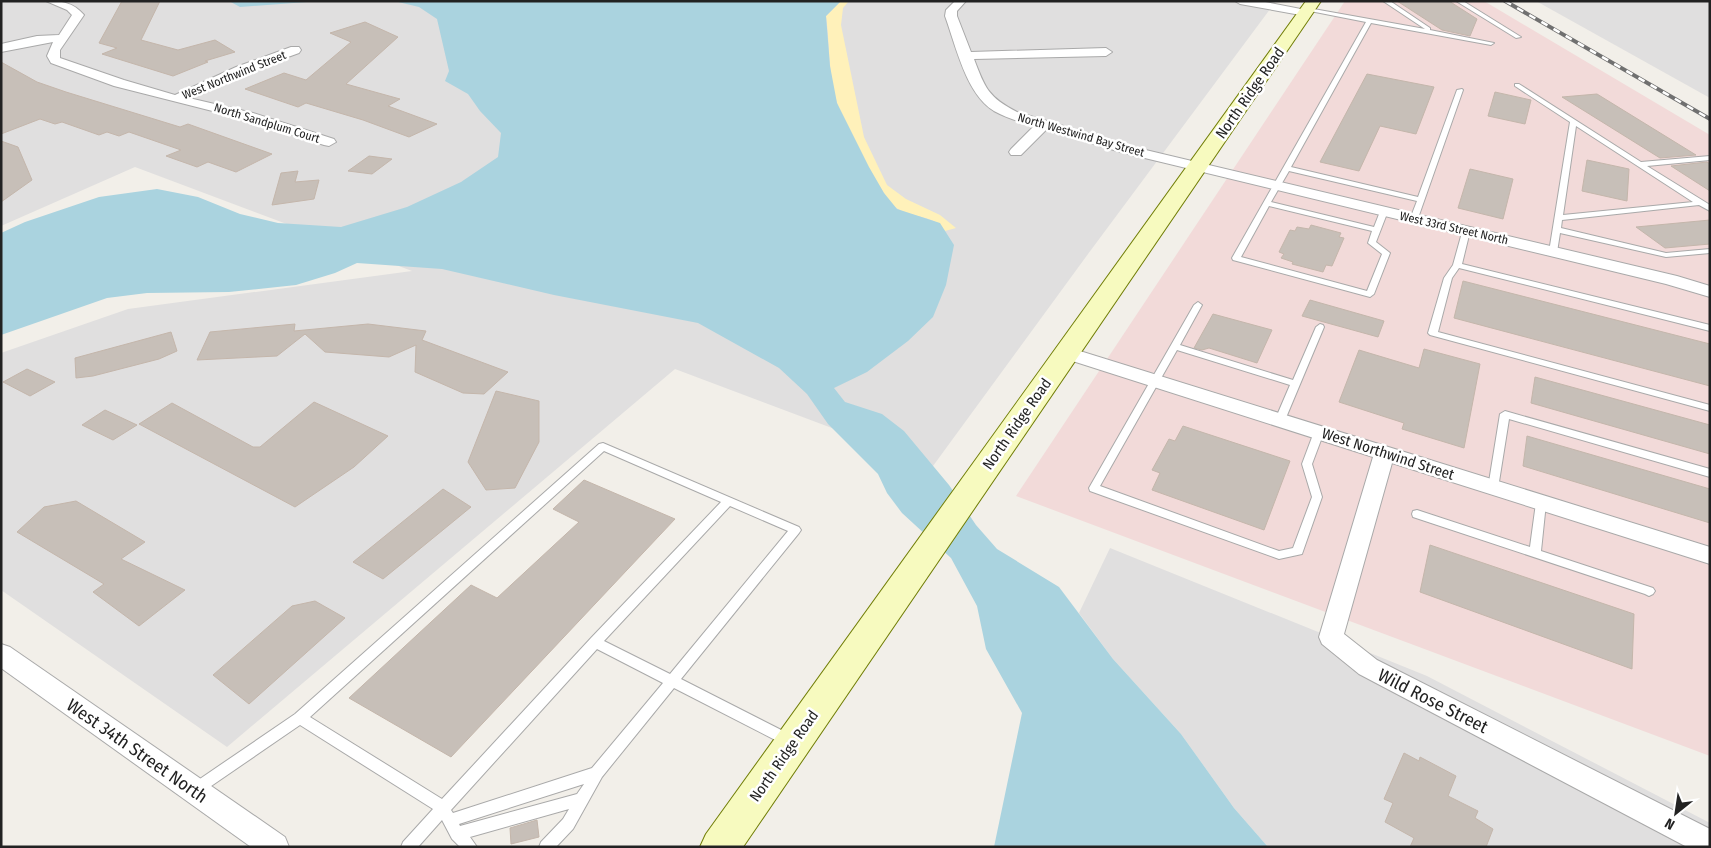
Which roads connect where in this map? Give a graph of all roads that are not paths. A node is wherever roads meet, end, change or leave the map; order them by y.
1 (50, 1) edge
2 (961, 1) edge
3 (1240, 1) edge
4 (1386, 1) edge
5 (1459, 1) edge
6 (1309, 8) edge
7 (1370, 21) junction
8 (1433, 32) junction
9 (1518, 37) dead end
10 (64, 38) junction
11 (1491, 43) dead end
12 (1, 48) edge
13 (295, 50) dead end
14 (1106, 52) dead end
15 (966, 56) junction
16 (1518, 85) dead end
17 (1460, 90) dead end
18 (176, 99) junction
19 (1572, 122) junction
20 (1043, 125) junction
21 (329, 142) dead end
22 (1016, 152) dead end
23 (1710, 158) edge
24 (1641, 164) junction
25 (1198, 167) junction
26 (1286, 168) junction
27 (1276, 186) junction
28 (1421, 200) junction
29 (1267, 203) junction
30 (1701, 203) junction
31 (1710, 209) edge
32 (1384, 211) junction
33 (1558, 218) junction
34 (1414, 219) junction
35 (1377, 230) junction
36 (1557, 230) junction
37 (1466, 231) junction
38 (1710, 251) edge
39 (1553, 252) junction
40 (1457, 265) junction
41 (1710, 292) edge
42 (1198, 305) dead end
43 (1320, 327) dead end
44 (1710, 328) edge
45 (1174, 347) junction
46 (1067, 353) junction
47 (1155, 381) junction
48 (1296, 384) junction
49 (1710, 408) edge
50 (1280, 420) junction
51 (1319, 432) junction
52 (1385, 454) junction
53 (1710, 473) edge
54 (1493, 488) junction
55 (728, 501) junction
56 (1541, 502) junction
57 (1416, 514) dead end
58 (1535, 553) junction
59 (1710, 556) edge
60 (1649, 591) dead end
61 (595, 642) junction
62 (1, 654) edge
63 (670, 680) junction
64 (300, 718) junction
65 (794, 742) junction
66 (597, 774) junction
67 (193, 791) junction
68 (583, 799) junction
69 (442, 807) junction
70 (450, 820) junction
71 (457, 834) junction
72 (1710, 844) edge
73 (275, 847) edge
74 (408, 847) edge
75 (470, 847) edge
76 (546, 847) edge
77 (720, 847) edge

1 - 10 street, West Northwind Street
2 - 15 street, North Westwind Bay Street
3 - 6 street
4 - 8 lane
5 - 9 lane
6 - 7 lane
6 - 25 main road, North Ridge Road
7 - 8 lane
7 - 26 lane
8 - 11 lane
10 - 12 street
10 - 18 street, West Northwind Street
13 - 18 street, West Northwind Street
14 - 15 street
15 - 20 street, North Westwind Bay Street
16 - 19 lane
17 - 28 lane
18 - 21 street, North Sandplum Court
19 - 24 lane
19 - 33 lane
20 - 22 street
20 - 25 street, North Westwind Bay Street
23 - 24 lane
24 - 30 lane
25 - 27 street, West 33rd Street North
25 - 46 main road, North Ridge Road
26 - 27 lane
26 - 28 lane
27 - 29 lane
27 - 32 street, West 33rd Street North
28 - 34 lane
29 - 35 lane
29 - 35 lane
30 - 31 lane
30 - 33 lane
32 - 34 street, West 33rd Street North
32 - 35 lane
33 - 36 lane
34 - 37 street, West 33rd Street North
36 - 38 lane
36 - 39 lane
37 - 39 street, West 33rd Street North
37 - 40 lane
39 - 41 street, West 33rd Street North
40 - 44 lane
40 - 49 lane
42 - 45 lane
43 - 48 lane
45 - 47 lane
45 - 48 lane
46 - 47 street, West Northwind Street
46 - 65 main road, North Ridge Road
47 - 50 street, West Northwind Street
47 - 51 lane
48 - 50 lane
50 - 51 street, West Northwind Street
51 - 52 street, West Northwind Street
52 - 54 street, West Northwind Street
52 - 72 street, Wild Rose Street
53 - 54 lane
54 - 56 street, West Northwind Street
55 - 61 lane
55 - 63 lane
55 - 64 lane
56 - 58 lane
56 - 59 street, West Northwind Street
57 - 58 lane
58 - 60 lane
61 - 63 lane
61 - 69 lane
62 - 67 street, West 34th Street North
63 - 65 lane
63 - 66 lane
64 - 67 lane
64 - 69 lane
65 - 77 main road, North Ridge Road
66 - 68 lane
66 - 70 lane
67 - 73 street, West 34th Street North
68 - 71 lane
68 - 76 lane
69 - 70 lane
69 - 74 lane
70 - 71 lane
71 - 75 lane

